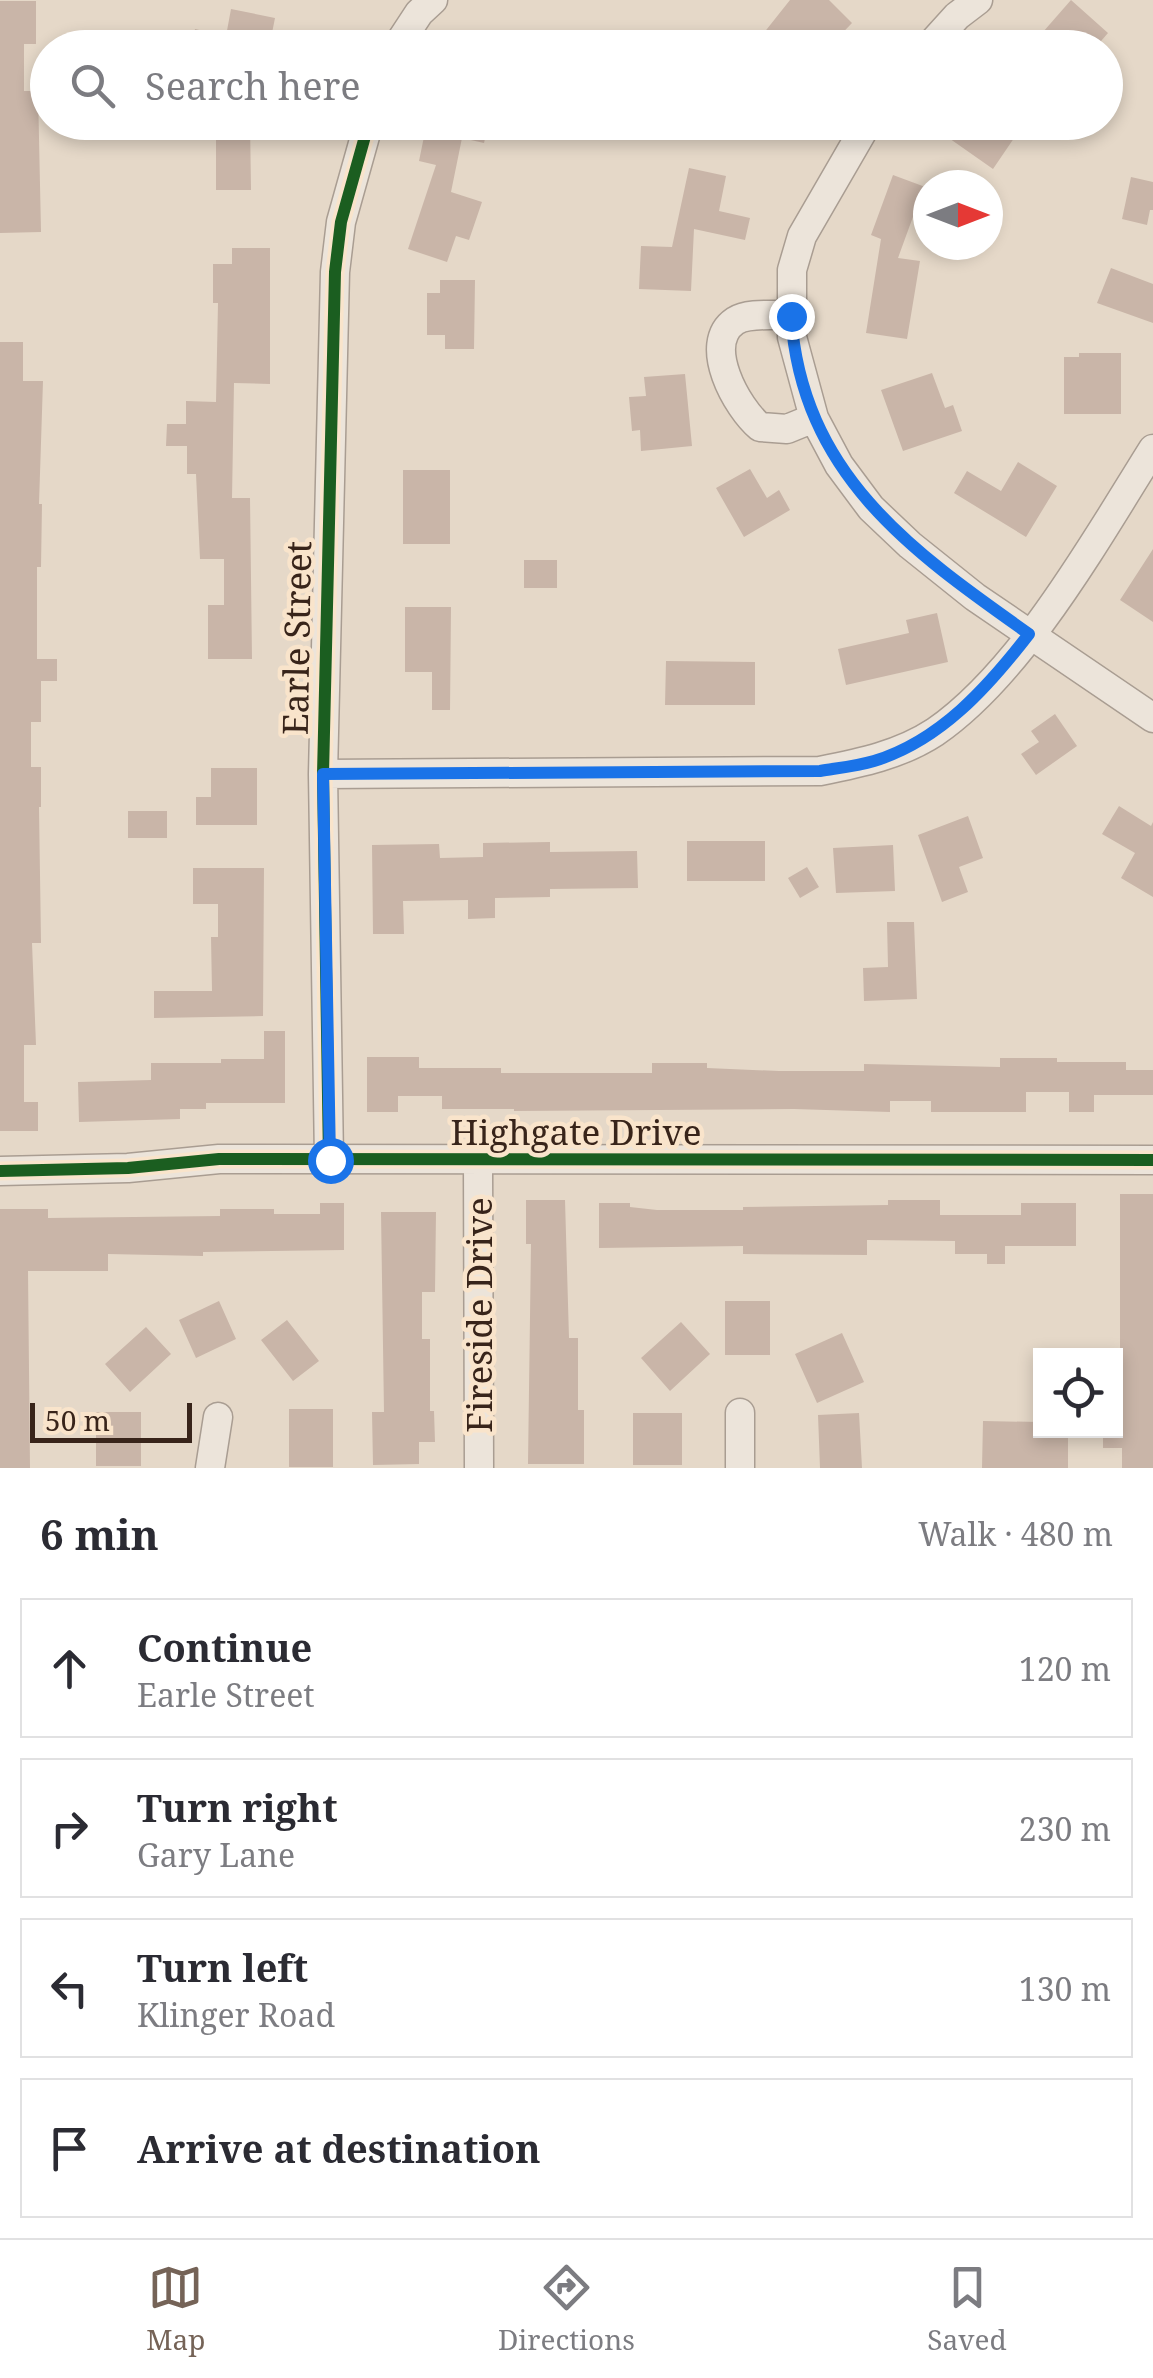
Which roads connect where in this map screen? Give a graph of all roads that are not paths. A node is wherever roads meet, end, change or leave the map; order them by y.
1 (433, 0) edge
2 (978, 0) edge
3 (408, 30) edge
4 (947, 30) edge
5 (364, 140) edge
6 (858, 140) edge
7 (791, 316) junction
8 (814, 418) junction
9 (1153, 449) edge
10 (1029, 634) junction
11 (1153, 718) edge
12 (323, 774) junction
13 (330, 1160) junction
14 (1153, 1160) edge
15 (478, 1161) junction
16 (0, 1172) edge
17 (740, 1414) dead end
18 (218, 1418) dead end
19 (210, 1468) edge
20 (479, 1468) edge
21 (740, 1468) edge

1 - 3 street
2 - 4 street
5 - 12 street, Earle Street
6 - 7 street
7 - 8 street
7 - 8 street
8 - 10 street
9 - 10 street
10 - 11 street
10 - 12 street
12 - 13 street, Earle Street
13 - 15 street, Highgate Drive
13 - 16 street, Highgate Drive
14 - 15 street, Highgate Drive
15 - 20 street, Fireside Drive
17 - 21 street
18 - 19 street

